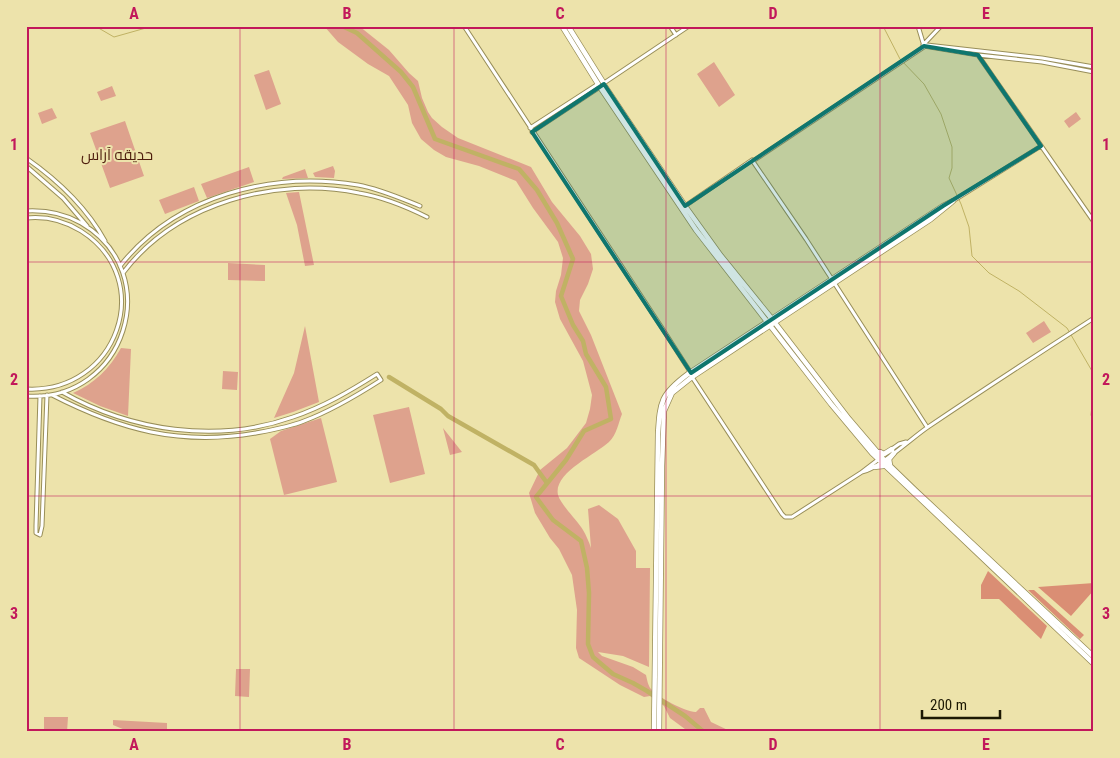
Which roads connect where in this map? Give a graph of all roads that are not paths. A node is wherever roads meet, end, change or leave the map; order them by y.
1 (464, 26) edge
2 (562, 26) edge
3 (568, 26) edge
4 (670, 26) edge
5 (690, 26) edge
6 (918, 26) edge
7 (941, 26) edge
8 (676, 35) junction
9 (924, 46) junction
10 (978, 55) junction
11 (1094, 67) edge
12 (1094, 72) edge
13 (601, 84) junction
14 (531, 130) junction
15 (1041, 146) junction
16 (26, 158) edge
17 (753, 162) junction
18 (26, 166) edge
19 (335, 182) junction
20 (335, 189) junction
21 (410, 202) junction
22 (952, 202) joint
23 (420, 206) dead end
24 (685, 206) junction
25 (408, 208) junction
26 (26, 212) edge
27 (49, 212) junction
28 (184, 213) junction
29 (427, 217) dead end
30 (26, 218) edge
31 (48, 219) junction
32 (187, 219) junction
33 (1094, 222) edge
34 (94, 224) junction
35 (88, 228) junction
36 (107, 246) junction
37 (120, 266) junction
38 (123, 274) junction
39 (833, 282) junction
40 (1094, 318) edge
41 (772, 322) junction
42 (691, 375) junction
43 (26, 389) edge
44 (62, 392) junction
45 (52, 395) junction
46 (26, 396) edge
47 (40, 396) junction
48 (46, 396) junction
49 (302, 414) junction
50 (304, 421) junction
51 (140, 423) junction
52 (927, 427) junction
53 (139, 430) junction
54 (873, 446) junction
55 (893, 451) junction
56 (872, 453) junction
57 (881, 459) junction
58 (873, 465) junction
59 (891, 470) junction
60 (659, 531) junction
61 (1053, 623) junction
62 (1094, 657) edge
63 (1094, 664) edge
64 (654, 732) edge
65 (659, 732) edge

1 - 14 street
2 - 13 main road
3 - 13 main road
4 - 8 street
5 - 8 street
6 - 9 street
7 - 9 street
8 - 13 street
9 - 10 street
9 - 11 street
9 - 17 street
10 - 12 street
10 - 15 street
13 - 14 street
13 - 24 main road
13 - 41 main road
14 - 42 street
15 - 22 street
15 - 33 street
16 - 34 street
17 - 24 street
17 - 39 street
18 - 35 street
19 - 20 street
19 - 21 street
19 - 28 street
20 - 25 street
20 - 32 street
21 - 23 street
21 - 25 street
22 - 39 main road
24 - 41 main road
25 - 29 street
26 - 27 street
27 - 31 street
27 - 35 street
28 - 32 street
28 - 37 street
30 - 31 street
31 - 43 street
32 - 38 street
34 - 35 street
34 - 36 street
35 - 36 street
36 - 37 street
37 - 38 street
38 - 44 street
39 - 41 main road
39 - 52 street
40 - 52 street
41 - 42 main road
41 - 54 main road
41 - 56 main road
42 - 58 street
42 - 60 main road
44 - 45 street
44 - 51 street
45 - 48 street
45 - 53 street
46 - 47 street
47 - 48 street
47 - 48 street
49 - 50 street
49 - 50 street
49 - 51 street
50 - 53 street
51 - 53 street
52 - 55 street
54 - 55 main road
54 - 57 main road
55 - 57 street
55 - 59 main road
56 - 57 main road
56 - 58 main road
57 - 58 street
57 - 59 main road
58 - 59 main road
59 - 61 main road
60 - 64 main road
60 - 65 main road
61 - 62 main road
61 - 63 main road

